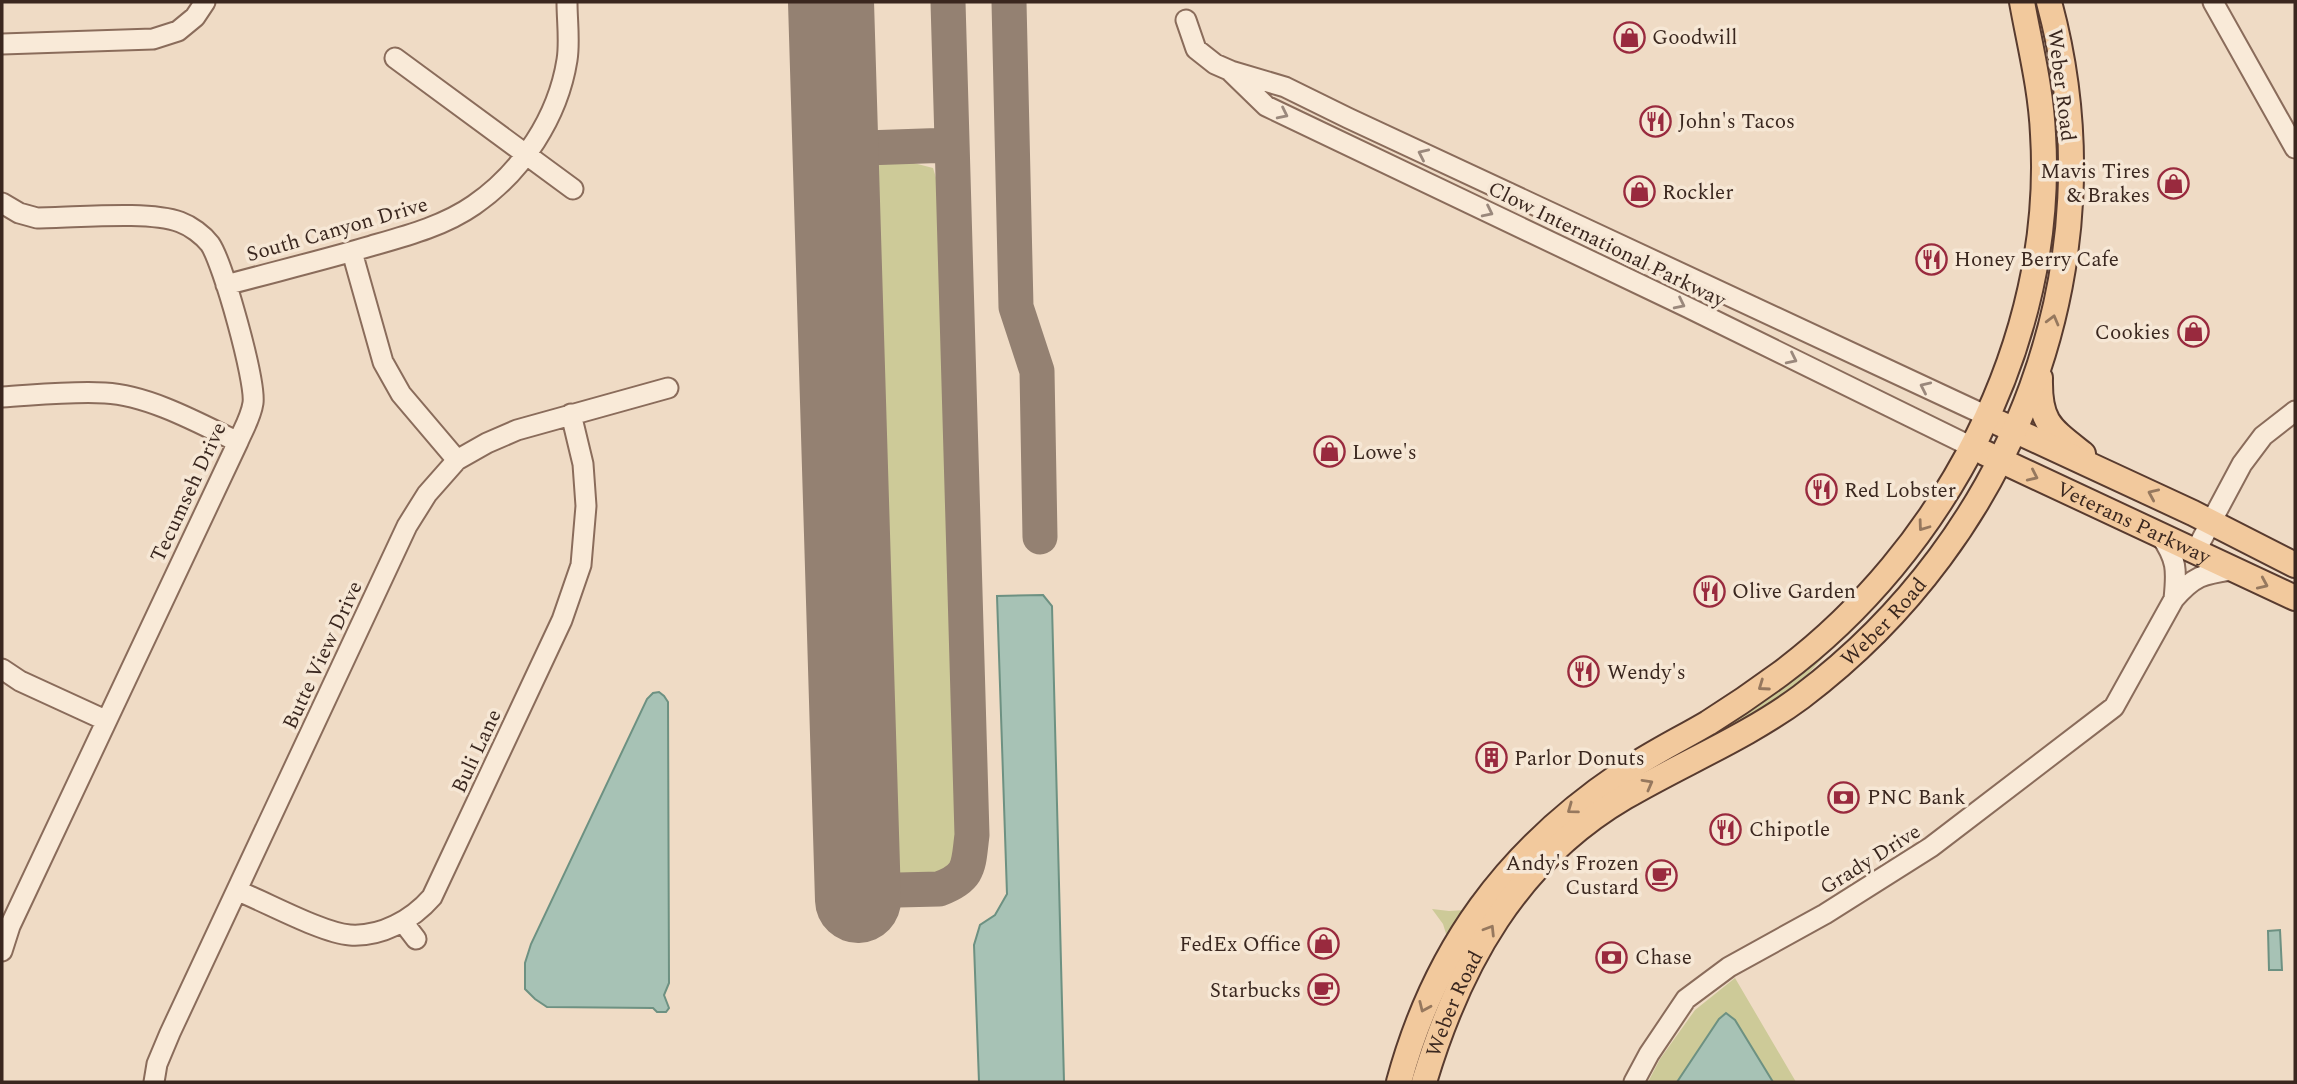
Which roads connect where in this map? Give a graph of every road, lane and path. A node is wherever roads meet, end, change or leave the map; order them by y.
1 (205, 2) edge
2 (567, 2) edge
3 (2022, 2) edge
4 (2049, 2) edge
5 (2213, 2) edge
6 (1186, 20) dead end
7 (2, 44) edge
8 (395, 58) dead end
9 (1230, 72) junction
10 (2295, 148) edge
11 (525, 155) junction
12 (573, 189) dead end
13 (2, 203) edge
14 (352, 251) junction
15 (226, 285) junction
16 (2040, 368) junction
17 (668, 388) dead end
18 (2, 397) edge
19 (2295, 411) edge
20 (571, 414) junction
21 (1987, 416) junction
22 (2014, 430) junction
23 (237, 442) junction
24 (1972, 447) junction
25 (457, 460) junction
26 (1999, 460) junction
27 (2108, 474) junction
28 (2210, 521) junction
29 (2160, 535) junction
30 (2195, 552) junction
31 (2295, 565) edge
32 (2231, 570) junction
33 (2295, 598) edge
34 (2174, 599) junction
35 (2, 669) edge
36 (105, 720) junction
37 (237, 891) junction
38 (402, 922) junction
39 (416, 939) dead end
40 (2, 951) edge
41 (154, 1082) edge
42 (1399, 1082) edge
43 (1424, 1082) edge
44 (1634, 1082) edge

1 - 7 street
2 - 11 street, South Canyon Drive
3 - 21 main road, Weber Road
16 -> 4 main road, Weber Road
5 - 10 street
6 - 9 street, Clow International Parkway
8 - 11 street
21 -> 9 street, Clow International Parkway
9 -> 24 street, Clow International Parkway
11 - 12 street
11 - 14 street, South Canyon Drive
13 - 15 street, Tecumseh Drive
14 - 15 street, South Canyon Drive
14 - 25 street
15 - 23 street, Tecumseh Drive
16 - 22 main road, Weber Road
16 - 27 main road
17 - 20 street, Butte View Drive
18 - 23 street
19 - 28 street
20 - 25 street, Butte View Drive
20 - 38 street, Buli Lane
21 - 22 main road, Veterans Parkway
21 - 24 main road, Weber Road
22 - 26 main road, Weber Road
22 - 27 main road, Veterans Parkway
23 - 36 street, Tecumseh Drive
24 - 26 main road, Veterans Parkway
24 -> 42 main road, Weber Road
25 - 37 street, Butte View Drive
26 -> 29 main road, Veterans Parkway
43 -> 26 main road, Weber Road
28 -> 27 main road, Veterans Parkway
28 - 30 street
28 - 31 main road, Veterans Parkway
29 - 30 main road, Veterans Parkway
29 - 34 street, Grady Drive
30 - 32 main road, Veterans Parkway
32 -> 33 main road, Veterans Parkway
32 - 34 street, Grady Drive
34 - 44 street, Grady Drive
35 - 36 street
36 - 40 street, Tecumseh Drive
37 - 38 street, Buli Lane
37 - 41 street, Butte View Drive
38 - 39 street

